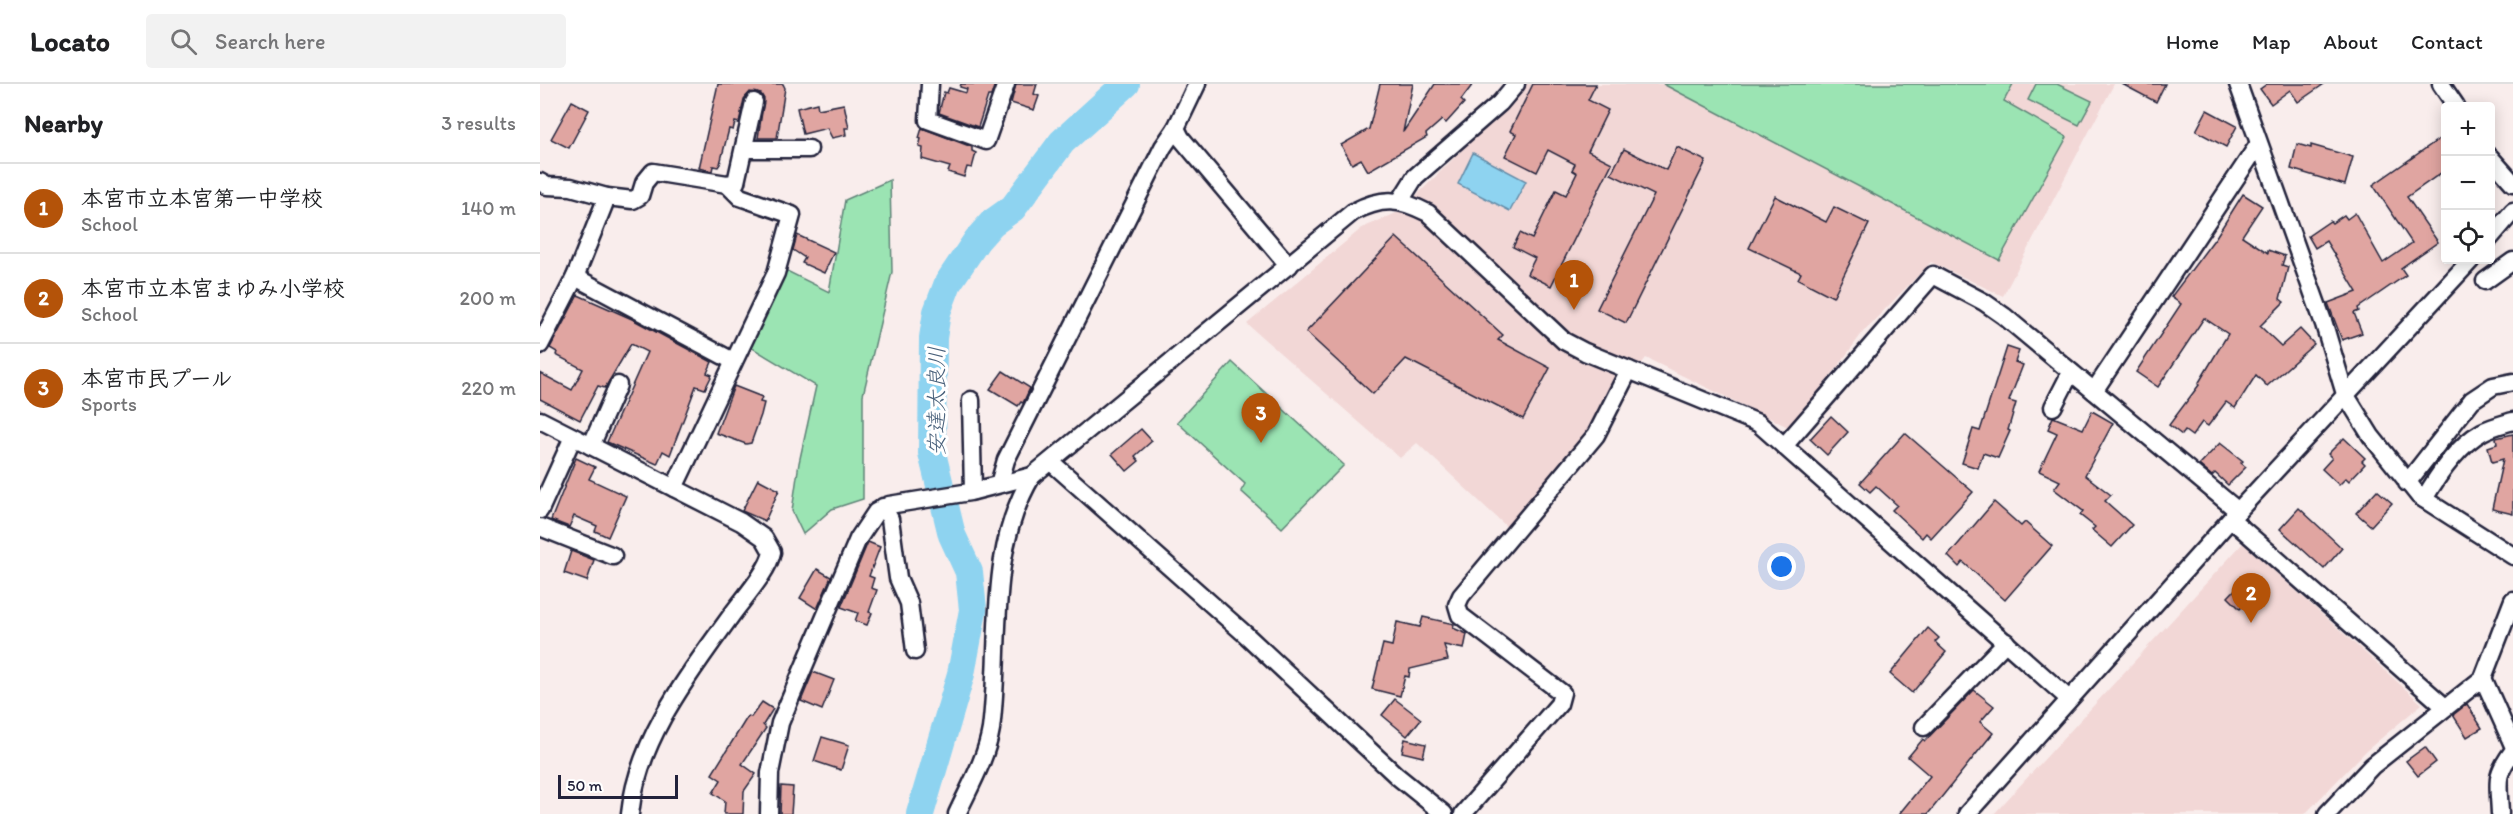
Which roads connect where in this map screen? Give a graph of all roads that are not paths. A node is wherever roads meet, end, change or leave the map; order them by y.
1 (930, 84) edge
2 (1006, 84) edge
3 (1197, 84) edge
4 (1516, 84) edge
5 (2238, 84) edge
6 (2441, 84) edge
7 (754, 102) dead end
8 (2453, 102) edge
9 (1176, 128) junction
10 (2258, 145) junction
11 (744, 149) junction
12 (809, 149) dead end
13 (2495, 163) edge
14 (540, 183) edge
15 (2513, 183) edge
16 (727, 184) junction
17 (607, 197) junction
18 (1400, 201) junction
19 (2513, 210) edge
20 (2495, 232) edge
21 (2513, 261) edge
22 (2467, 264) edge
23 (1289, 266) junction
24 (575, 277) junction
25 (2485, 281) dead end
26 (547, 315) edge
27 (540, 345) edge
28 (733, 361) junction
29 (1629, 370) junction
30 (2071, 372) junction
31 (2513, 382) edge
32 (618, 385) dead end
33 (2094, 391) junction
34 (2345, 394) junction
35 (971, 400) dead end
36 (2054, 407) dead end
37 (540, 420) edge
38 (2513, 421) edge
39 (573, 436) junction
40 (591, 446) junction
41 (1784, 446) junction
42 (1051, 462) junction
43 (1032, 476) junction
44 (2407, 483) junction
45 (999, 484) junction
46 (674, 488) junction
47 (972, 492) junction
48 (2424, 499) junction
49 (886, 506) junction
50 (540, 510) edge
51 (2235, 515) junction
52 (540, 527) edge
53 (613, 556) dead end
54 (2513, 556) edge
55 (2513, 600) edge
56 (2006, 642) junction
57 (915, 651) dead end
58 (2483, 678) junction
59 (2069, 699) junction
60 (2445, 707) junction
61 (1924, 726) dead end
62 (2513, 745) edge
63 (2513, 751) edge
64 (630, 814) edge
65 (769, 814) edge
66 (957, 814) edge
67 (1444, 814) edge
68 (1463, 814) edge
69 (1967, 814) edge
70 (2327, 814) edge
71 (2500, 814) edge

1 - 2 street
3 - 9 street
4 - 18 street
5 - 10 street
6 - 8 street
7 - 11 street
9 - 23 street
9 - 45 street
10 - 33 street
10 - 34 street
11 - 12 street
11 - 16 street
13 - 15 street
14 - 17 street
16 - 17 street
16 - 28 street
17 - 24 street
18 - 23 street
18 - 29 street
19 - 20 street
21 - 25 street
22 - 34 street
23 - 42 street
24 - 26 street
24 - 28 street
26 - 27 street
28 - 46 street
29 - 41 street
29 - 68 street
30 - 33 street
30 - 36 street
30 - 41 street
31 - 44 street
32 - 40 street
33 - 51 street
34 - 44 street
34 - 51 street
35 - 47 street
37 - 39 street
38 - 48 street
39 - 40 street
39 - 50 street
40 - 46 street
41 - 56 street
42 - 43 street
42 - 67 street
43 - 45 street
43 - 66 street
44 - 48 street
45 - 47 street
46 - 64 street
47 - 49 street
48 - 54 street
49 - 57 street
49 - 65 street
51 - 59 street
51 - 60 street
52 - 53 street
55 - 58 street
56 - 59 street
56 - 61 street
58 - 60 street
58 - 62 street
59 - 69 street
60 - 70 street
63 - 71 street

